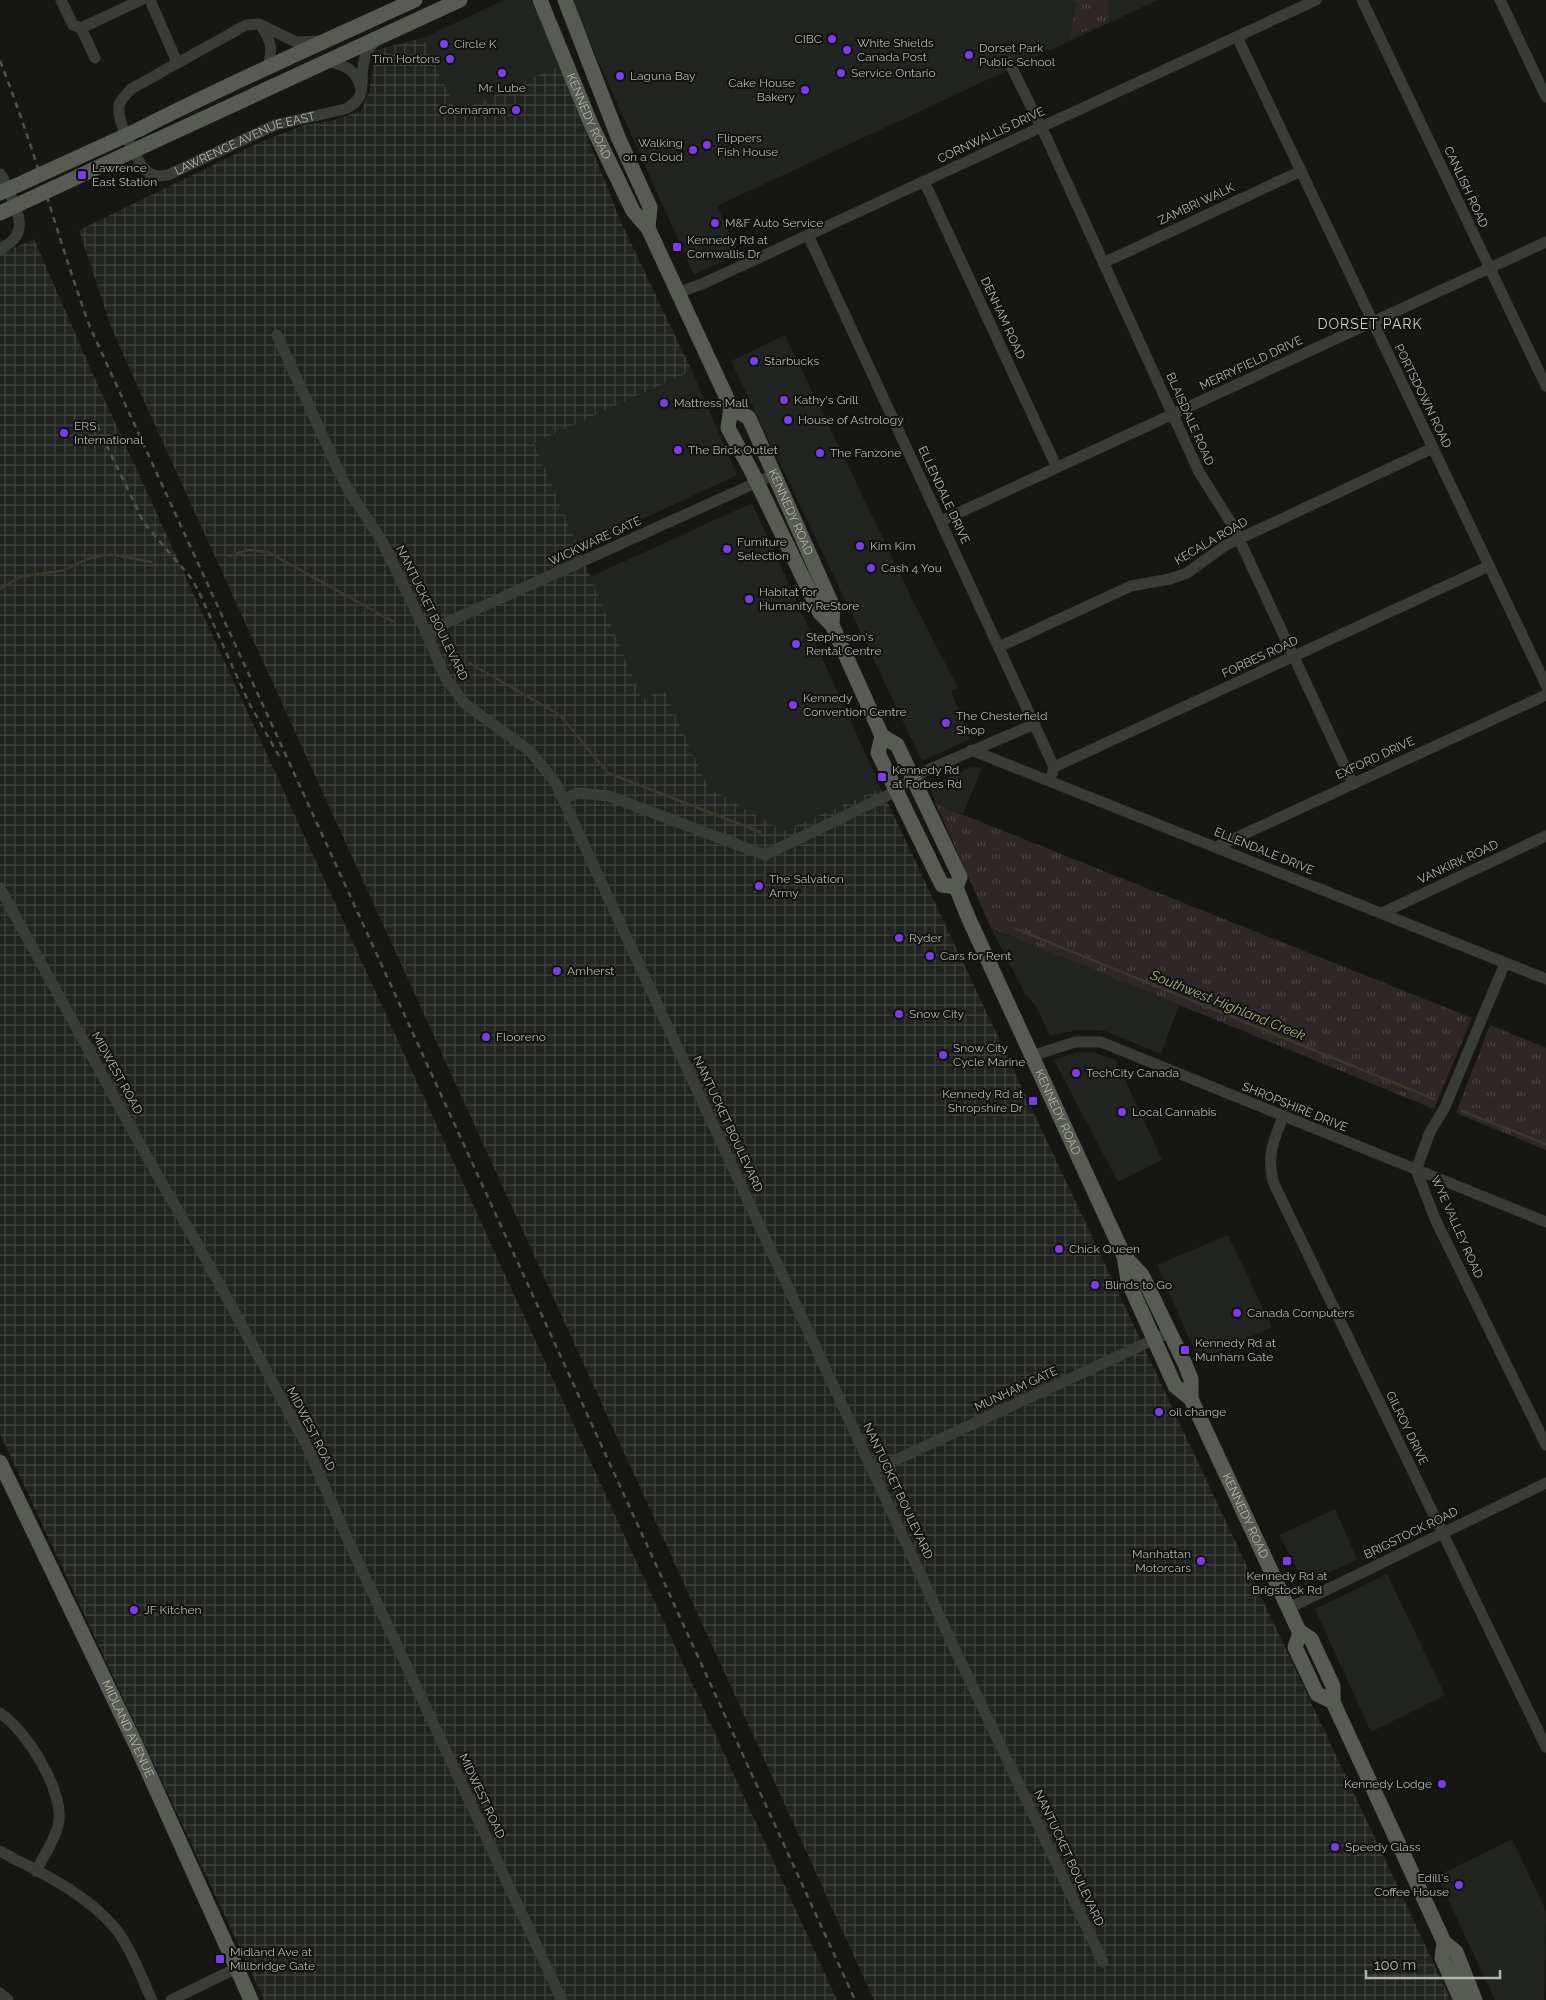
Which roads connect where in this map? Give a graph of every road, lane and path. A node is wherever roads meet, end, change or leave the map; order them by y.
1 (61, 0) edge
2 (141, 0) edge
3 (150, 0) edge
4 (415, 0) edge
5 (460, 0) edge
6 (540, 0) edge
7 (565, 0) edge
8 (1316, 0) edge
9 (1362, 0) edge
10 (1500, 0) edge
11 (260, 24) junction
12 (81, 28) junction
13 (1237, 37) junction
14 (377, 38) junction
15 (330, 39) junction
16 (95, 58) dead end
17 (329, 61) junction
18 (177, 62) junction
19 (1009, 62) dead end
20 (268, 69) junction
21 (362, 95) junction
22 (1546, 97) edge
23 (1041, 127) junction
24 (1301, 171) junction
25 (0, 174) edge
26 (924, 181) junction
27 (0, 193) edge
28 (0, 213) edge
29 (648, 228) junction
30 (808, 235) junction
31 (1546, 242) edge
32 (0, 249) edge
33 (1103, 263) junction
34 (1490, 268) junction
35 (678, 293) junction
36 (1372, 322) junction
37 (277, 335) dead end
38 (1546, 386) edge
39 (731, 408) junction
40 (1174, 414) junction
41 (1433, 448) junction
42 (1057, 468) junction
43 (775, 474) junction
44 (757, 482) junction
45 (941, 522) junction
46 (1239, 539) junction
47 (1490, 566) junction
48 (832, 625) junction
49 (426, 632) junction
50 (999, 647) junction
51 (1293, 657) junction
52 (1546, 685) edge
53 (1546, 695) edge
54 (1034, 724) junction
55 (882, 736) junction
56 (971, 750) junction
57 (1054, 767) junction
58 (913, 778) junction
59 (1050, 780) junction
60 (1353, 784) junction
61 (896, 790) junction
62 (563, 799) junction
63 (1546, 836) edge
64 (1216, 847) junction
65 (956, 887) junction
66 (0, 888) edge
67 (1382, 913) junction
68 (1505, 963) junction
69 (1546, 979) edge
70 (1032, 1056) junction
71 (1283, 1117) junction
72 (1416, 1170) junction
73 (1546, 1222) edge
74 (1124, 1256) junction
75 (1170, 1332) junction
76 (1154, 1340) junction
77 (1191, 1399) junction
78 (1546, 1445) edge
79 (0, 1462) edge
80 (874, 1470) junction
81 (1546, 1483) edge
82 (1443, 1532) junction
83 (1289, 1608) junction
84 (0, 1713) edge
85 (1546, 1747) edge
86 (0, 1851) edge
87 (36, 1871) junction
88 (1444, 1942) junction
89 (1103, 1962) dead end
90 (237, 1968) junction
91 (0, 1993) edge
92 (8, 2000) edge
93 (152, 2000) edge
94 (170, 2000) edge
95 (251, 2000) edge
96 (562, 2000) edge
97 (1461, 2000) edge
98 (1475, 2000) edge

1 - 12 street
2 - 12 street
3 - 18 street
4 - 15 main road
5 - 14 main road
6 - 29 main road, KENNEDY ROAD
7 - 29 main road, KENNEDY ROAD
8 - 13 street, CORNWALLIS DRIVE
9 - 34 street, CANLISH ROAD
10 - 22 street
11 - 15 street
11 - 18 street, LAWRENCE AVENUE EAST
11 - 20 street
12 - 16 street
13 - 23 street, CORNWALLIS DRIVE
13 - 24 street, PORTSDOWN ROAD
14 - 17 main road
14 - 21 street
15 - 20 main road
17 - 21 street
17 - 28 main road, bridge
18 - 21 street, LAWRENCE AVENUE EAST
19 - 23 street, BLAISDALE ROAD
20 - 27 main road, bridge
23 - 26 street, CORNWALLIS DRIVE
23 - 33 street, BLAISDALE ROAD
24 - 33 street, ZAMBRI WALK
24 - 36 street, PORTSDOWN ROAD
25 - 32 street
26 - 30 street, CORNWALLIS DRIVE
26 - 42 street, DENHAM ROAD
29 - 35 main road, KENNEDY ROAD
30 - 35 street, CORNWALLIS DRIVE
30 - 45 street, ELLENDALE DRIVE
31 - 34 street, MERRYFIELD DRIVE
33 - 40 street, BLAISDALE ROAD
34 - 36 street, MERRYFIELD DRIVE
34 - 38 street, CANLISH ROAD
35 - 39 main road, KENNEDY ROAD
36 - 40 street, MERRYFIELD DRIVE
36 - 41 street, PORTSDOWN ROAD
37 - 49 street, NANTUCKET BOULEVARD
39 - 43 main road, KENNEDY ROAD
39 - 44 main road, KENNEDY ROAD
40 - 42 street, MERRYFIELD DRIVE
40 - 46 street, BLAISDALE ROAD
41 - 46 street, KECALA ROAD
41 - 47 street, PORTSDOWN ROAD
42 - 45 street, MERRYFIELD DRIVE
43 - 44 street, WICKWARE GATE
43 - 48 main road, KENNEDY ROAD
44 - 48 main road, KENNEDY ROAD
44 - 49 street, WICKWARE GATE
45 - 50 street, ELLENDALE DRIVE
46 - 50 street, KECALA ROAD
46 - 51 street, BLAISDALE ROAD
47 - 51 street, FORBES ROAD
47 - 52 street, PORTSDOWN ROAD
48 - 55 main road, KENNEDY ROAD
49 - 62 street, NANTUCKET BOULEVARD
50 - 54 street, ELLENDALE DRIVE
51 - 57 street, FORBES ROAD
51 - 60 street, BLAISDALE ROAD
53 - 60 street, EXFORD DRIVE
54 - 56 street
54 - 57 street, ELLENDALE DRIVE
55 - 58 main road, KENNEDY ROAD
55 - 61 main road, KENNEDY ROAD
56 - 58 street
56 - 59 street, ELLENDALE DRIVE
57 - 59 street
58 - 61 street
58 - 65 main road, KENNEDY ROAD
59 - 64 street, ELLENDALE DRIVE
60 - 64 street, EXFORD DRIVE
61 - 62 street
61 - 65 main road, KENNEDY ROAD
62 - 80 street, NANTUCKET BOULEVARD
63 - 67 street, VANKIRK ROAD
64 - 67 street, ELLENDALE DRIVE
65 - 70 main road, KENNEDY ROAD
66 - 96 street, MIDWEST ROAD
67 - 68 street, ELLENDALE DRIVE
68 - 69 street, ELLENDALE DRIVE
68 - 72 street, WYE VALLEY ROAD
70 - 71 street, SHROPSHIRE DRIVE
70 - 74 main road, KENNEDY ROAD
71 - 72 street, SHROPSHIRE DRIVE
71 - 82 street, GILROY DRIVE
72 - 73 street, SHROPSHIRE DRIVE
72 - 78 street, WYE VALLEY ROAD
74 - 75 main road, KENNEDY ROAD
74 - 76 main road, KENNEDY ROAD
75 - 76 street, MUNHAM GATE
75 - 77 main road, KENNEDY ROAD
76 - 77 main road, KENNEDY ROAD
76 - 80 street, MUNHAM GATE
77 - 83 main road, KENNEDY ROAD
79 - 90 main road, MIDLAND AVENUE
80 - 89 street, NANTUCKET BOULEVARD
81 - 82 street, BRIGSTOCK ROAD
82 - 83 street, BRIGSTOCK ROAD
82 - 85 street, GILROY DRIVE
83 - 88 main road, KENNEDY ROAD
84 - 87 street
86 - 87 street
87 - 93 street
88 - 97 main road, KENNEDY ROAD
88 - 98 main road, KENNEDY ROAD
90 - 94 street
90 - 95 main road, MIDLAND AVENUE
91 - 92 street

